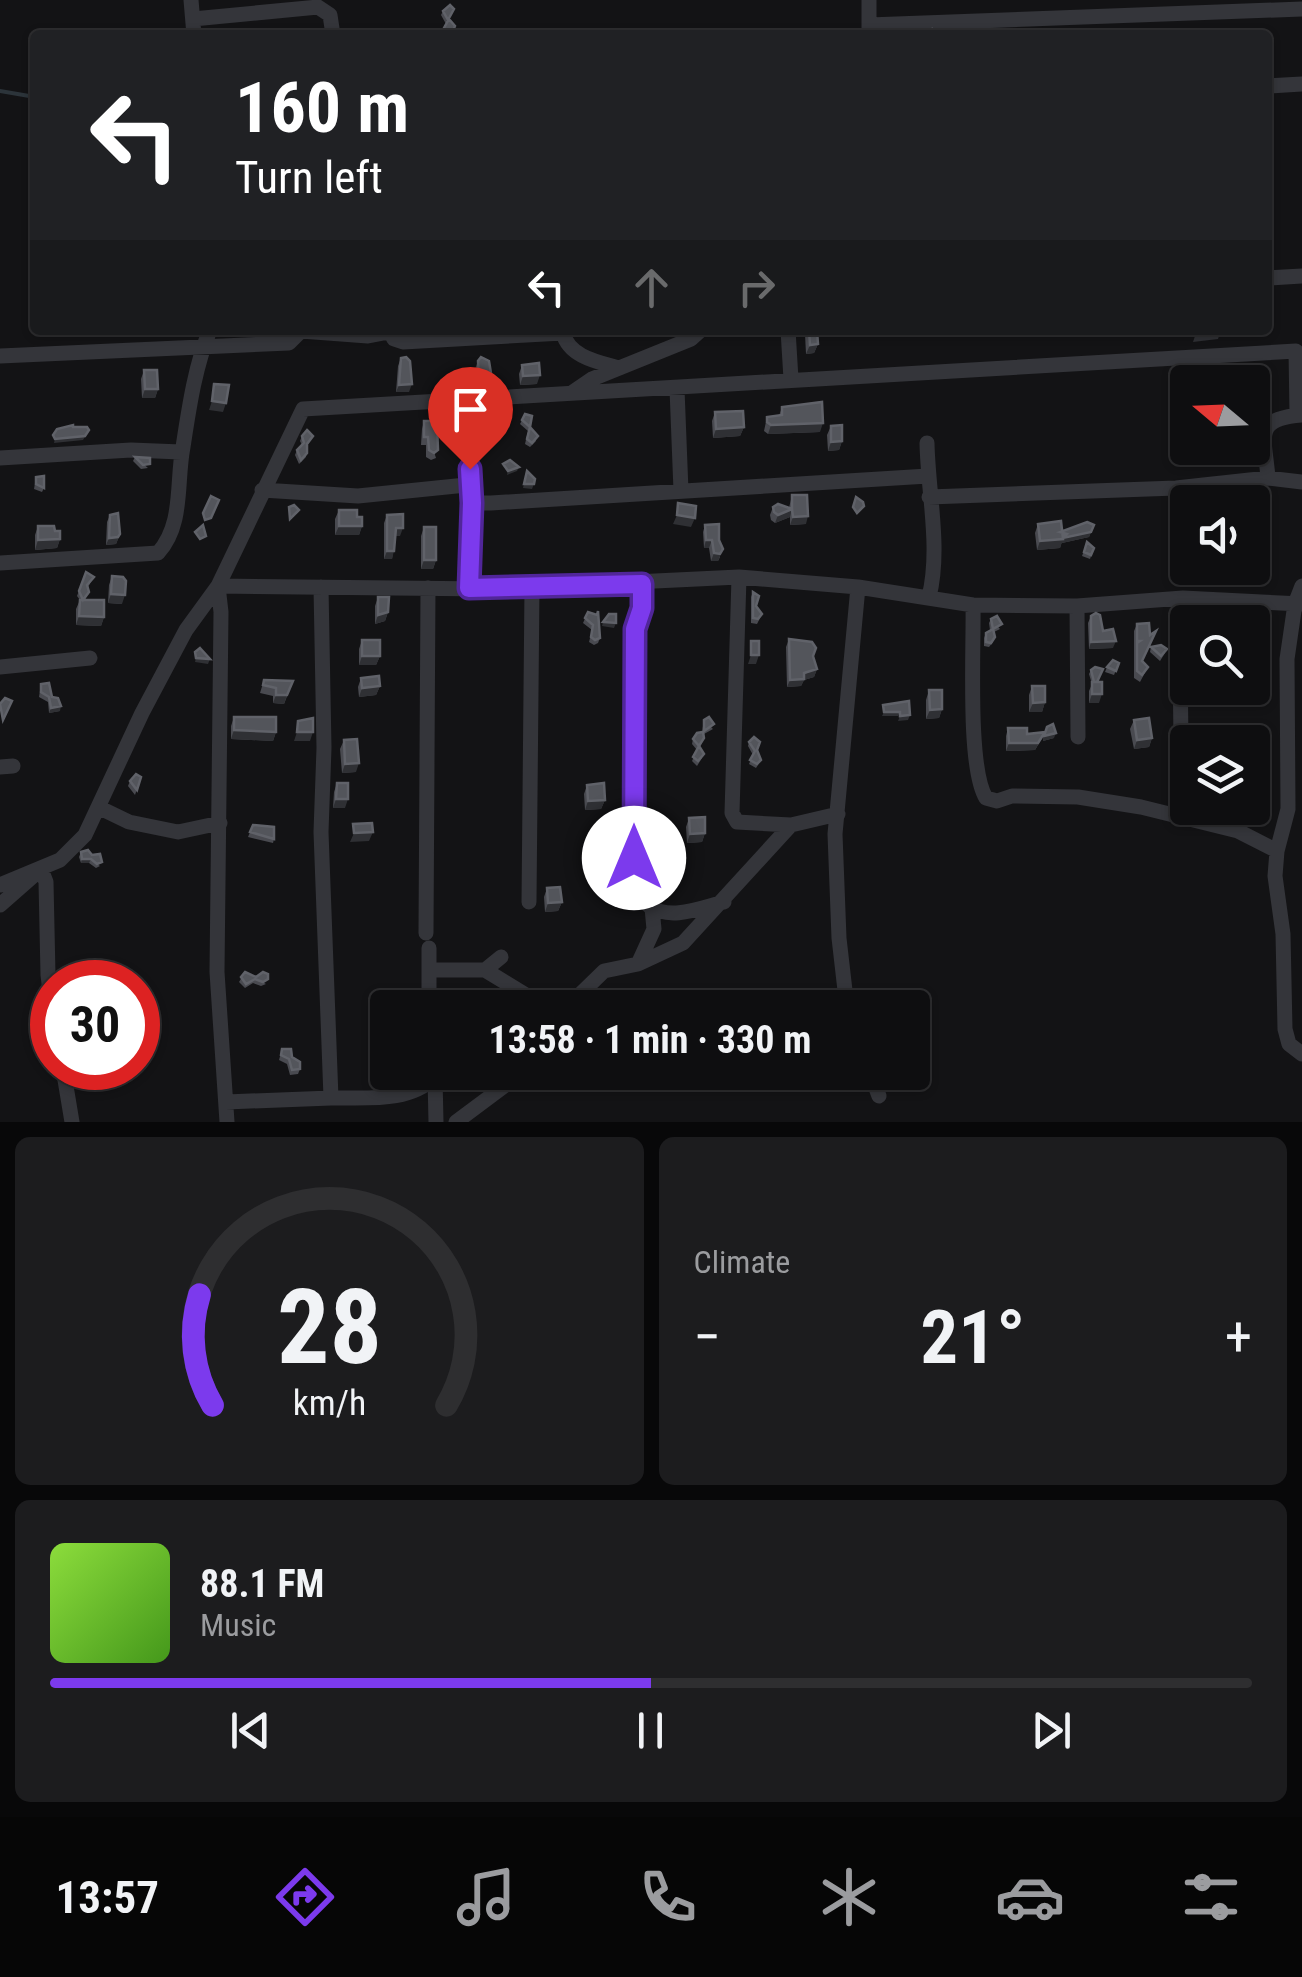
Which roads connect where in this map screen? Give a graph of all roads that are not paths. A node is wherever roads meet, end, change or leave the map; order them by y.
1 (191, 0) edge
2 (869, 0) edge
3 (1302, 9) edge
4 (194, 27) edge
5 (332, 30) edge
6 (869, 30) edge
7 (1302, 84) edge
8 (1272, 86) edge
9 (1302, 276) edge
10 (1272, 278) edge
11 (208, 335) edge
12 (298, 335) edge
13 (392, 335) edge
14 (527, 335) edge
15 (564, 335) edge
16 (695, 335) edge
17 (788, 335) edge
18 (202, 348) junction
19 (1299, 351) edge
20 (0, 356) edge
21 (620, 368) junction
22 (791, 380) junction
23 (678, 388) junction
24 (573, 392) junction
25 (466, 401) junction
26 (1300, 415) edge
27 (927, 443) dead end
28 (182, 452) junction
29 (0, 458) edge
30 (928, 476) junction
31 (1268, 478) junction
32 (1302, 482) edge
33 (262, 490) junction
34 (682, 491) junction
35 (929, 496) junction
36 (472, 503) junction
37 (0, 562) edge
38 (738, 578) junction
39 (642, 584) junction
40 (218, 586) junction
41 (532, 586) junction
42 (1302, 586) edge
43 (322, 587) junction
44 (858, 587) junction
45 (428, 588) junction
46 (469, 588) junction
47 (929, 598) junction
48 (1183, 598) junction
49 (973, 604) junction
50 (1298, 604) edge
51 (1077, 606) junction
52 (90, 658) dead end
53 (0, 667) edge
54 (1181, 725) edge
55 (1078, 737) dead end
56 (100, 808) junction
57 (838, 814) junction
58 (1170, 816) edge
59 (220, 823) junction
60 (790, 825) junction
61 (1210, 825) edge
62 (1277, 850) junction
63 (41, 869) junction
64 (0, 886) edge
65 (529, 902) dead end
66 (724, 902) junction
67 (0, 904) edge
68 (652, 908) junction
69 (501, 957) dead end
70 (48, 960) edge
71 (638, 964) junction
72 (429, 970) junction
73 (485, 970) junction
74 (429, 990) edge
75 (518, 990) edge
76 (585, 990) edge
77 (845, 990) edge
78 (1302, 1054) edge
79 (67, 1090) edge
80 (422, 1090) edge
81 (435, 1090) edge
82 (500, 1090) edge
83 (877, 1090) edge
84 (879, 1096) dead end
85 (331, 1098) junction
86 (226, 1102) junction
87 (72, 1122) edge
88 (227, 1122) edge
89 (436, 1122) edge
90 (456, 1122) edge

1 - 4 street
2 - 6 street
3 - 6 street
4 - 5 street
7 - 8 street
9 - 10 street
11 - 18 street
12 - 18 street
13 - 14 street
15 - 21 street
16 - 21 street
17 - 22 street
18 - 20 street
18 - 28 street
19 - 22 street
19 - 26 street
21 - 24 street
22 - 23 street
23 - 24 street
23 - 34 street
24 - 25 street
25 - 33 street
25 - 36 street
26 - 31 street
27 - 30 street
28 - 29 street
28 - 37 street
30 - 34 street
30 - 35 street
31 - 32 street
31 - 35 street
33 - 36 street
33 - 40 street
34 - 36 street
35 - 47 street
36 - 46 street
38 - 39 street
38 - 44 street
38 - 60 street
39 - 41 street
39 - 68 street
40 - 43 street
40 - 56 street
40 - 59 street
41 - 46 street
41 - 65 street
42 - 50 street
43 - 45 street
43 - 85 street
44 - 47 street
44 - 57 street
45 - 46 street
45 - 72 street
47 - 49 street
48 - 50 street
48 - 51 street
48 - 54 street
49 - 51 street
49 - 58 street
50 - 62 street
51 - 55 street
52 - 53 street
56 - 59 street
56 - 63 street
57 - 60 street
57 - 77 street
59 - 86 street
60 - 66 street
61 - 62 street
62 - 78 street
63 - 64 street
63 - 67 street
63 - 70 street
66 - 68 street
66 - 71 street
68 - 71 street
69 - 73 street
71 - 76 street
72 - 73 street
72 - 74 street
73 - 75 street
79 - 87 street
80 - 85 street
81 - 89 street
82 - 90 street
83 - 84 street
85 - 86 street
86 - 88 street

